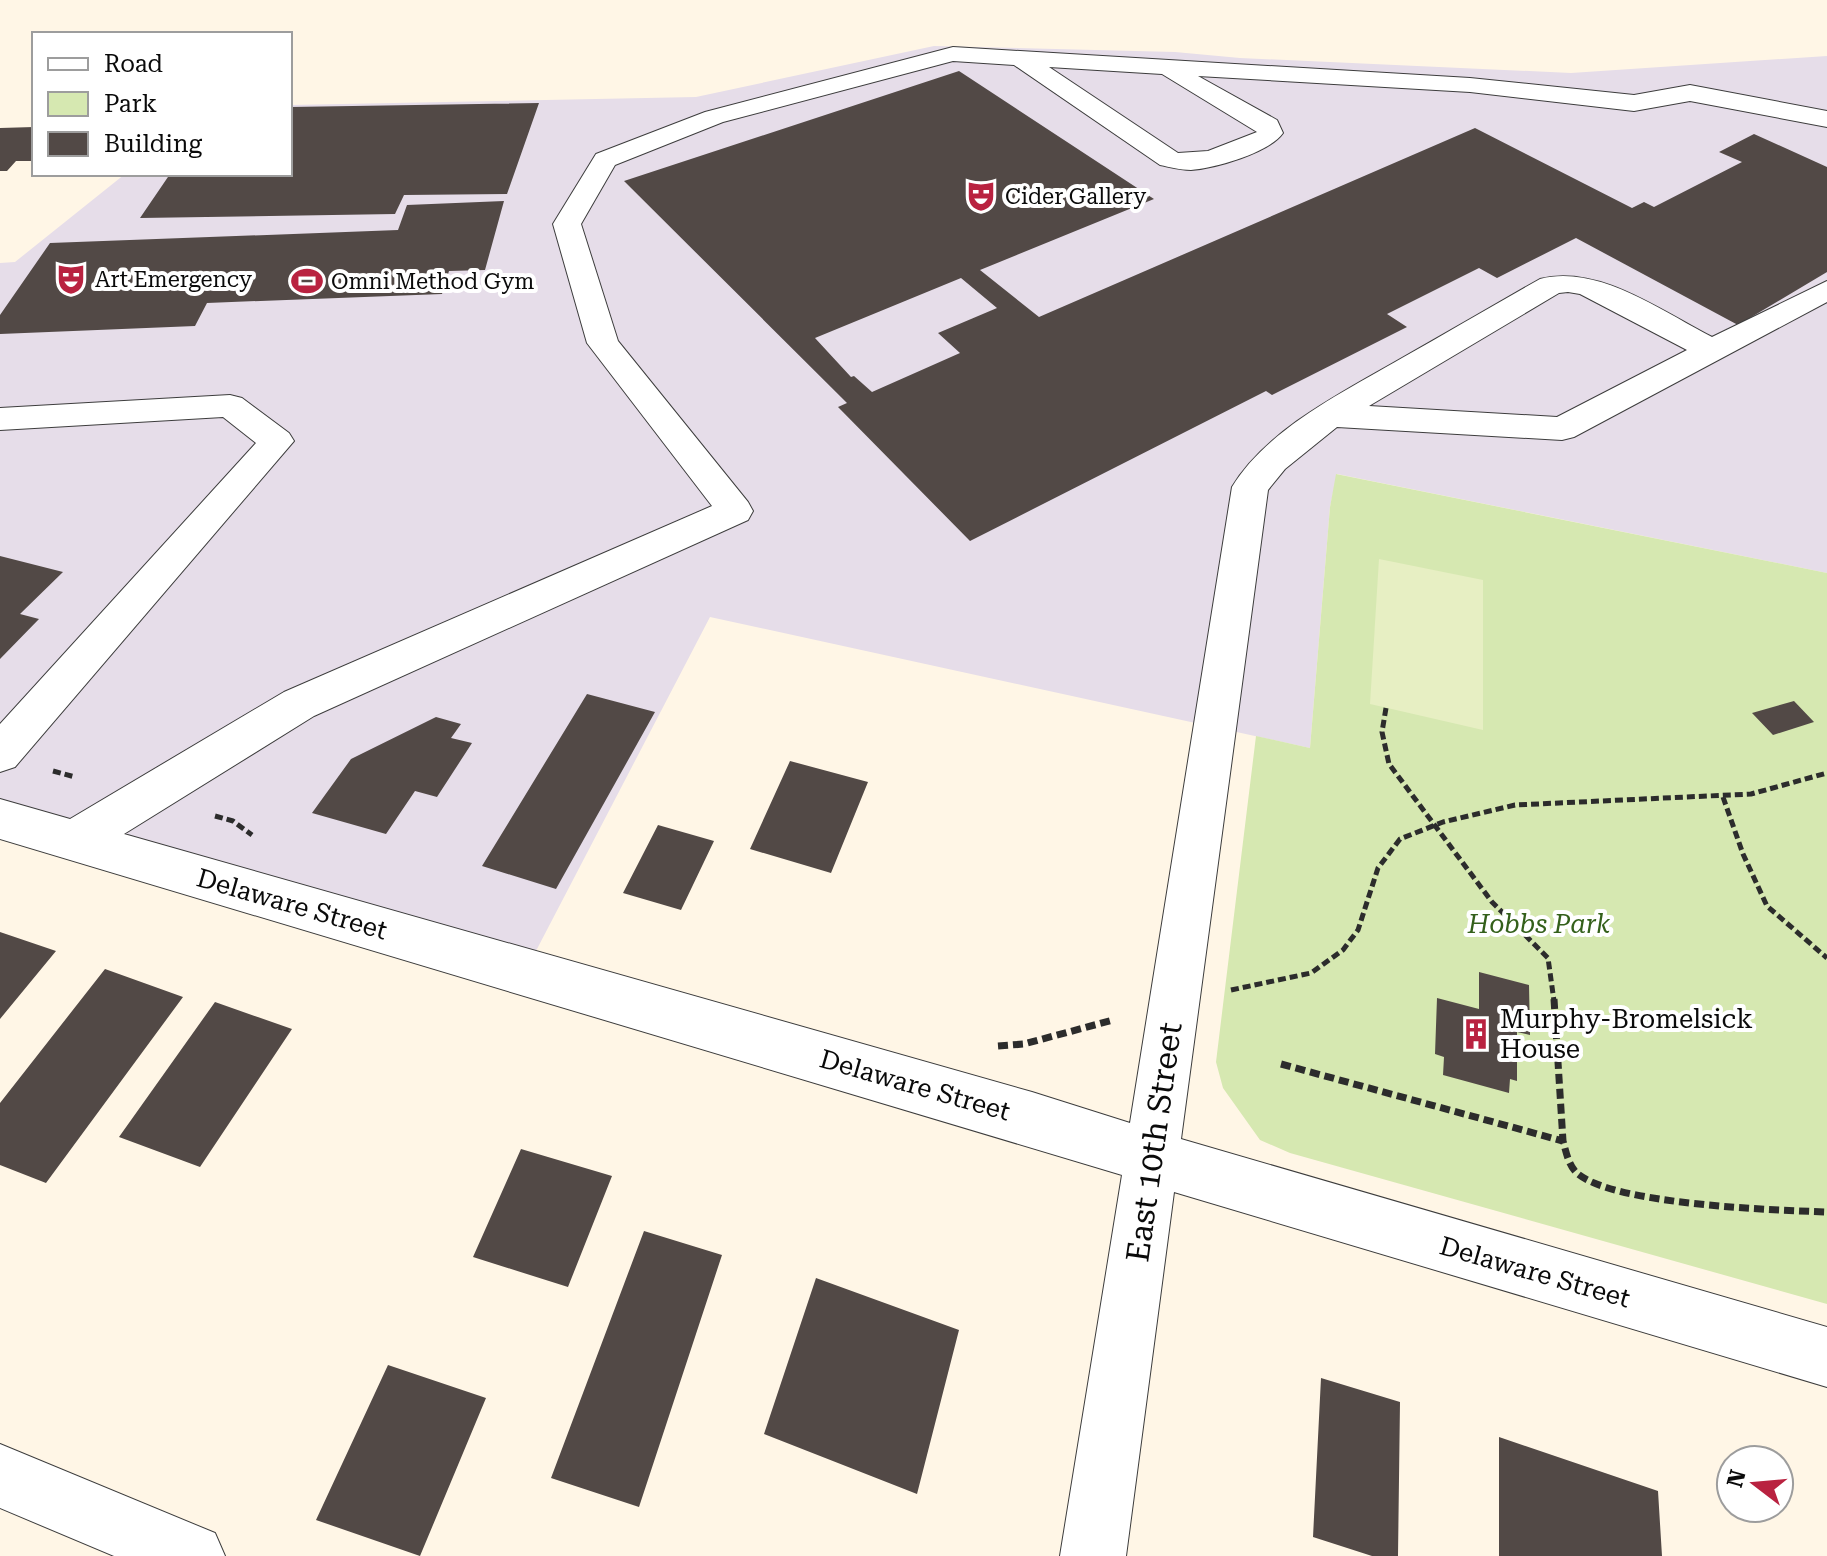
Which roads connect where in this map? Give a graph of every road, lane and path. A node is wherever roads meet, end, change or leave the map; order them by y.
1 (1019, 58) junction
2 (1164, 67) junction
3 (1827, 119) edge
4 (1827, 290) edge
5 (1712, 350) junction
6 (1329, 415) junction
7 (0, 419) edge
8 (1386, 708) dead end
9 (0, 754) edge
10 (1827, 773) edge
11 (1723, 797) junction
12 (0, 819) edge
13 (1435, 825) junction
14 (74, 841) junction
15 (1827, 958) edge
16 (1225, 992) dead end
17 (1281, 1064) dead end
18 (1563, 1141) junction
19 (1151, 1157) junction
20 (1827, 1212) edge
21 (1827, 1357) edge
22 (0, 1476) edge
23 (192, 1556) edge
24 (1093, 1556) edge

1 - 2 street
1 - 2 street
1 - 14 street
2 - 3 street
4 - 5 street
5 - 6 street
5 - 6 street, East 10th Street
6 - 19 street, East 10th Street
7 - 9 street
8 - 13 path
10 - 11 path
11 - 13 path
11 - 15 path
12 - 14 street, Delaware Street
13 - 16 path
13 - 18 path
14 - 19 street, Delaware Street
17 - 18 path
18 - 20 path
19 - 21 street, Delaware Street
19 - 24 street, East 10th Street
22 - 23 street

